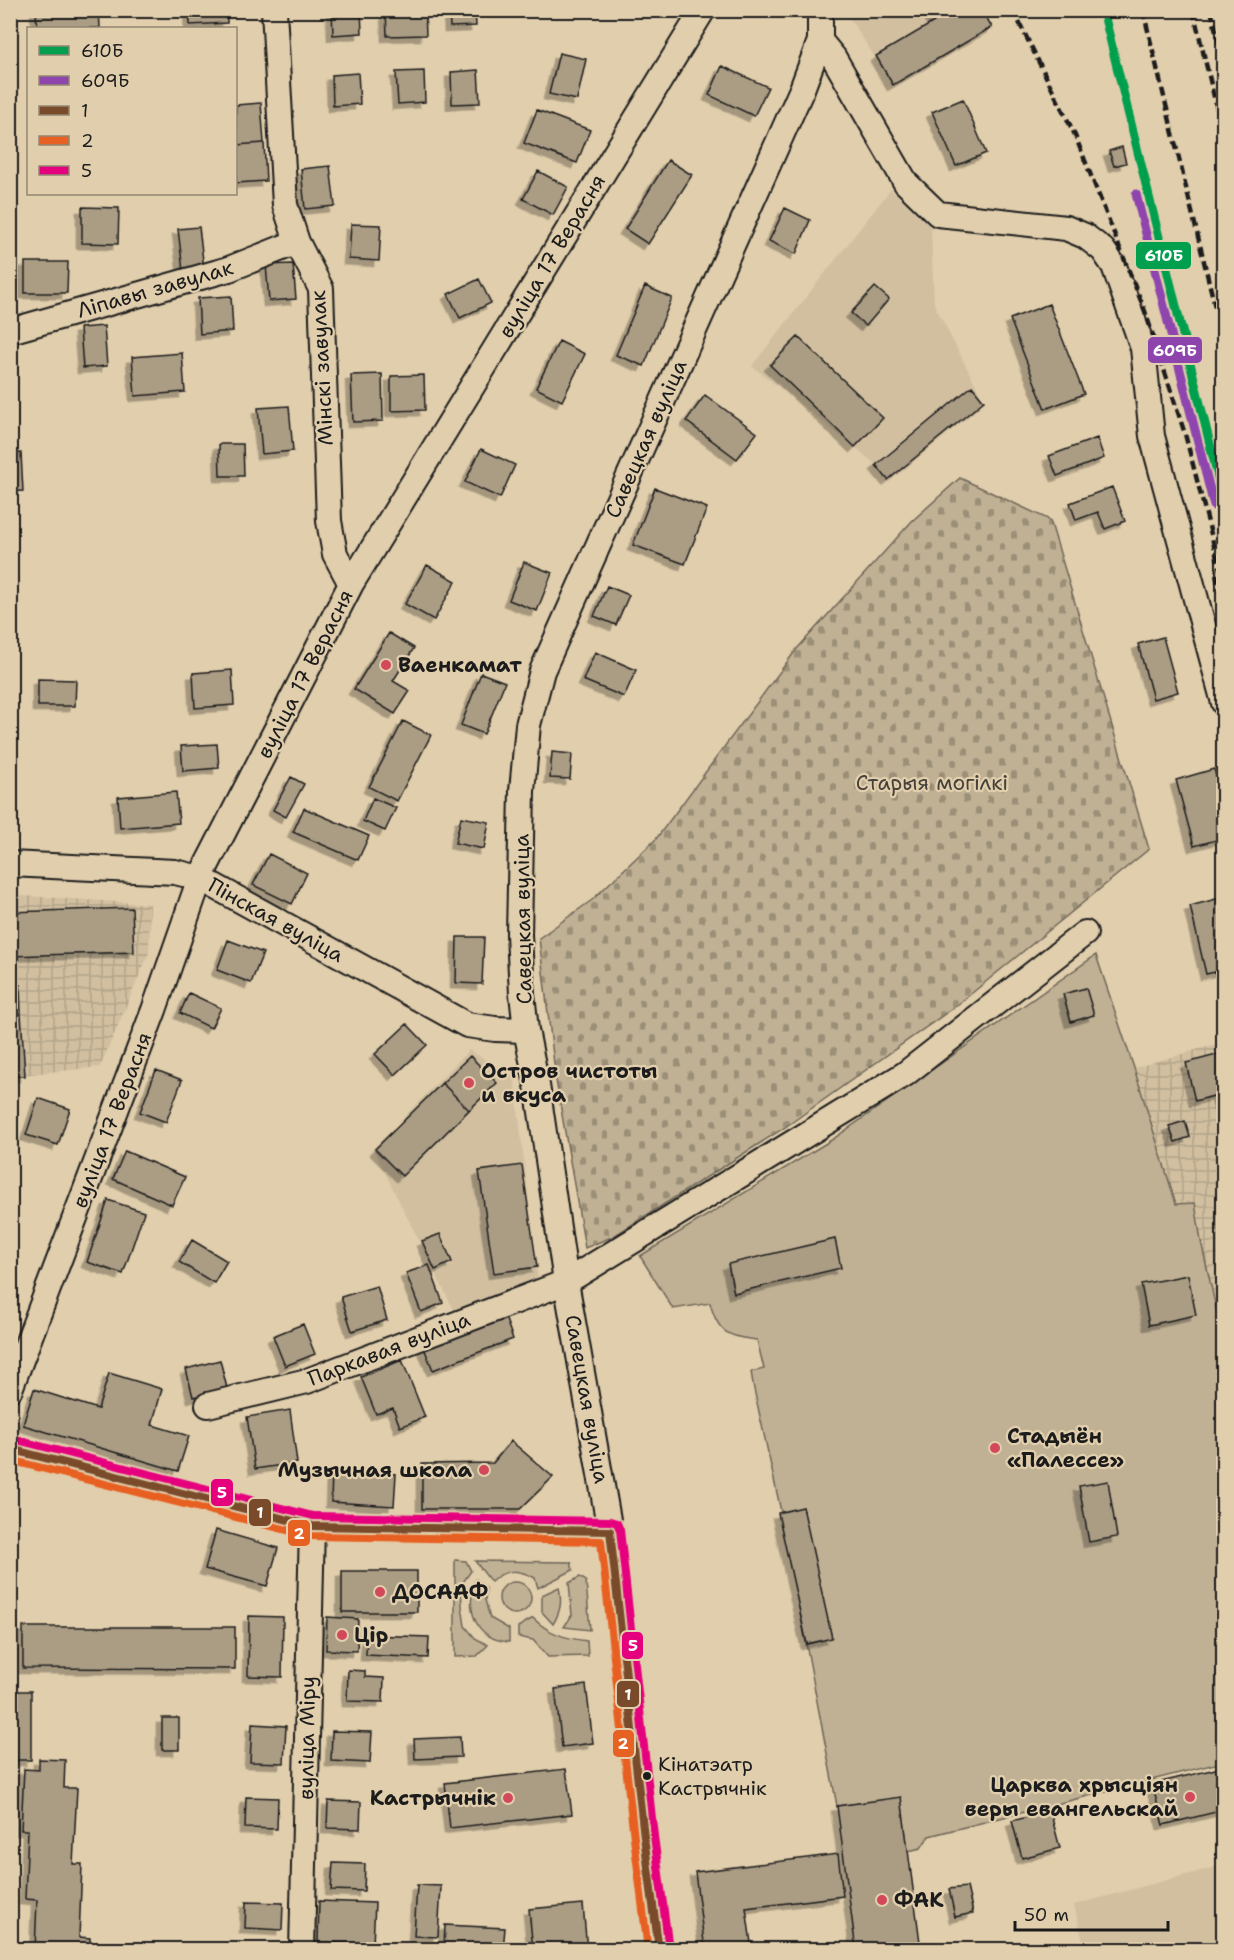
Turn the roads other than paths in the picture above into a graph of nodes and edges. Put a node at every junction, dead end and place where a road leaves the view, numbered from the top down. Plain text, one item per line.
1 (274, 10) edge
2 (703, 10) edge
3 (820, 10) edge
4 (820, 41) junction
5 (297, 242) junction
6 (10, 331) edge
7 (351, 584) junction
8 (1224, 703) edge
9 (10, 864) edge
10 (200, 878) junction
11 (1085, 933) dead end
12 (526, 1030) junction
13 (566, 1282) junction
14 (10, 1389) edge
15 (208, 1405) dead end
16 (10, 1449) edge
17 (312, 1526) junction
18 (610, 1531) junction
19 (302, 1950) edge
20 (659, 1950) edge

1 - 5 street, Мінскі завулак
2 - 7 street, вуліца 17 Верасня
3 - 4 street, Савецкая вуліца
4 - 8 street
4 - 12 street, Савецкая вуліца
5 - 6 street, Ліпавы завулак
5 - 7 street, Мінскі завулак
7 - 10 street, вуліца 17 Верасня
9 - 10 street, Пінская вуліца
10 - 12 street, Пінская вуліца
10 - 14 street, вуліца 17 Верасня
11 - 13 street, Паркавая вуліца
12 - 13 street, Савецкая вуліца
13 - 15 street, Паркавая вуліца
13 - 18 street, Савецкая вуліца
16 - 17 street
17 - 18 street
17 - 19 street, вуліца Міру
18 - 20 street, Савецкая вуліца

